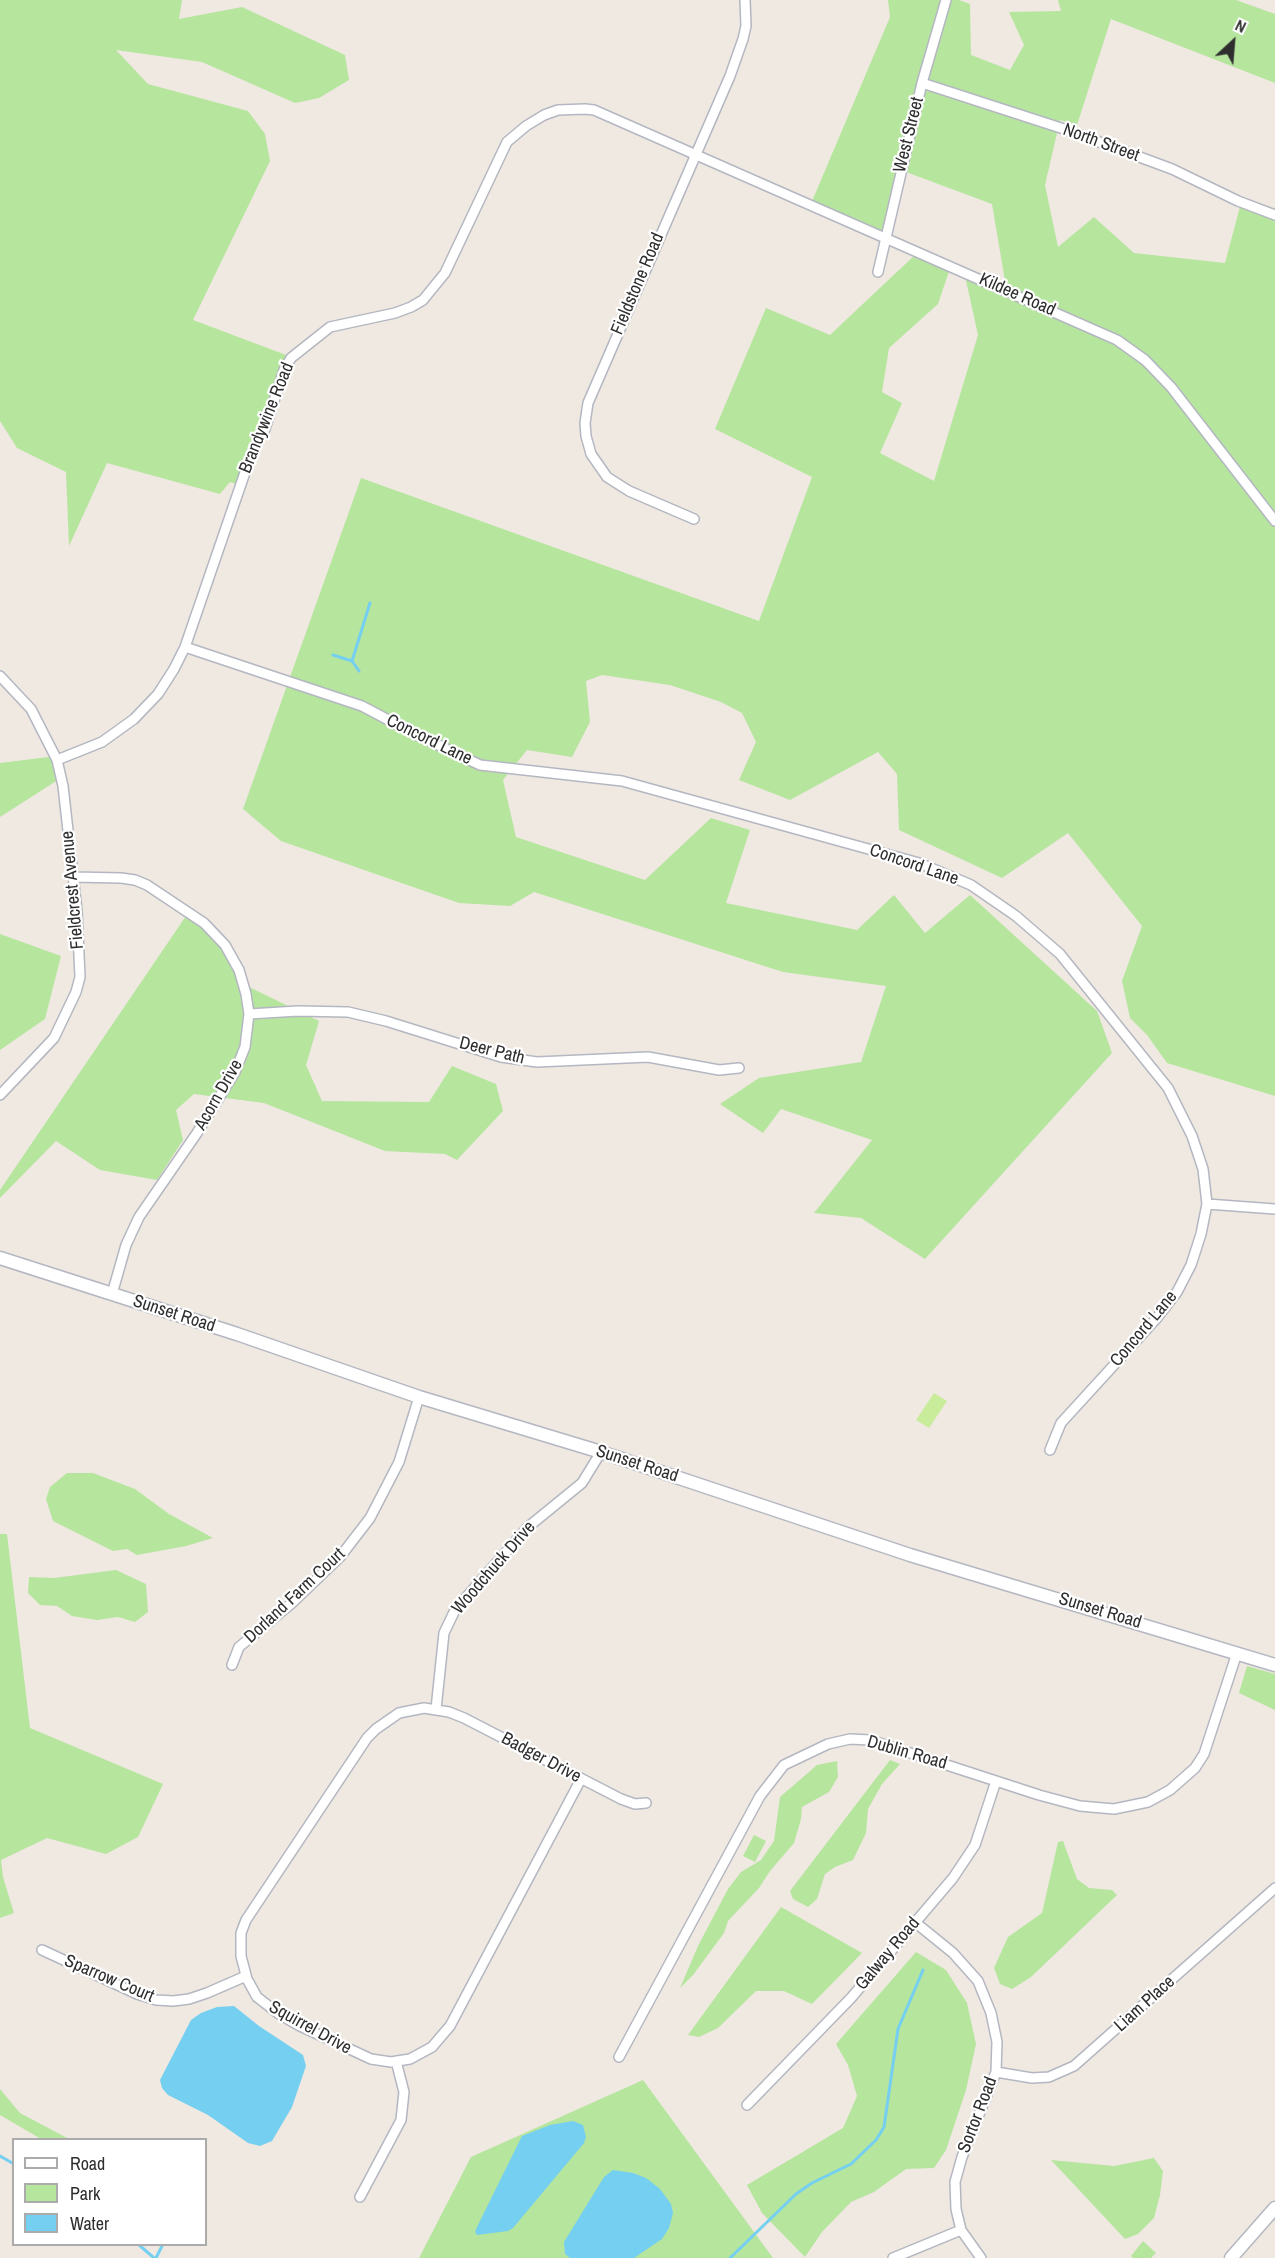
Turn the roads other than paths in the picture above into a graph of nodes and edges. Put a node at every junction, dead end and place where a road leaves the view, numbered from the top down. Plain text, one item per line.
1 (745, 0) edge
2 (946, 0) edge
3 (922, 82) junction
4 (695, 154) junction
5 (1275, 215) edge
6 (884, 237) junction
7 (878, 272) dead end
8 (694, 519) dead end
9 (1275, 521) edge
10 (184, 647) junction
11 (0, 676) edge
12 (57, 760) junction
13 (73, 877) junction
14 (249, 1014) junction
15 (739, 1068) dead end
16 (0, 1095) edge
17 (1207, 1204) junction
18 (1275, 1209) edge
19 (0, 1258) edge
20 (112, 1294) junction
21 (419, 1397) junction
22 (1050, 1450) dead end
23 (601, 1452) junction
24 (1237, 1653) junction
25 (232, 1665) dead end
26 (1275, 1665) edge
27 (436, 1709) junction
28 (581, 1779) junction
29 (996, 1781) junction
30 (646, 1803) dead end
31 (1275, 1888) edge
32 (916, 1923) junction
33 (42, 1950) dead end
34 (246, 1976) junction
35 (619, 2057) dead end
36 (396, 2061) junction
37 (996, 2072) junction
38 (747, 2105) dead end
39 (360, 2197) dead end
40 (1275, 2208) edge
41 (961, 2230) junction
42 (893, 2258) edge
43 (981, 2258) edge
44 (1231, 2258) edge

1 - 4 street, Fieldstone Road
2 - 3 street, West Street
3 - 5 street, North Street
3 - 6 street, West Street
4 - 6 street, Kildee Road
4 - 8 street, Fieldstone Road
4 - 10 street, Brandywine Road
6 - 7 street, West Street
6 - 9 street, Kildee Road
10 - 12 street, Brandywine Road
10 - 17 street, Concord Lane
11 - 12 street, Fieldcrest Avenue
12 - 13 street, Fieldcrest Avenue
13 - 14 street, Acorn Drive
13 - 16 street, Fieldcrest Avenue
14 - 15 street, Deer Path
14 - 20 street, Acorn Drive
17 - 18 street
17 - 22 street, Concord Lane
19 - 20 street, Sunset Road
20 - 21 street, Sunset Road
21 - 23 street, Sunset Road
21 - 25 street, Dorland Farm Court
23 - 24 street, Sunset Road
23 - 27 street, Woodchuck Drive
24 - 26 street, Sunset Road
24 - 29 street, Dublin Road
27 - 28 street, Badger Drive
27 - 34 street, Squirrel Drive
28 - 30 street, Badger Drive
28 - 36 street, Squirrel Drive
29 - 32 street, Galway Road
29 - 35 street, Dublin Road
31 - 37 street, Liam Place
32 - 37 street, Sortor Road
32 - 38 street, Galway Road
33 - 34 street, Sparrow Court
34 - 36 street, Squirrel Drive
36 - 39 street
37 - 41 street, Sortor Road
40 - 44 street
41 - 42 street
41 - 43 street, Sortor Road

